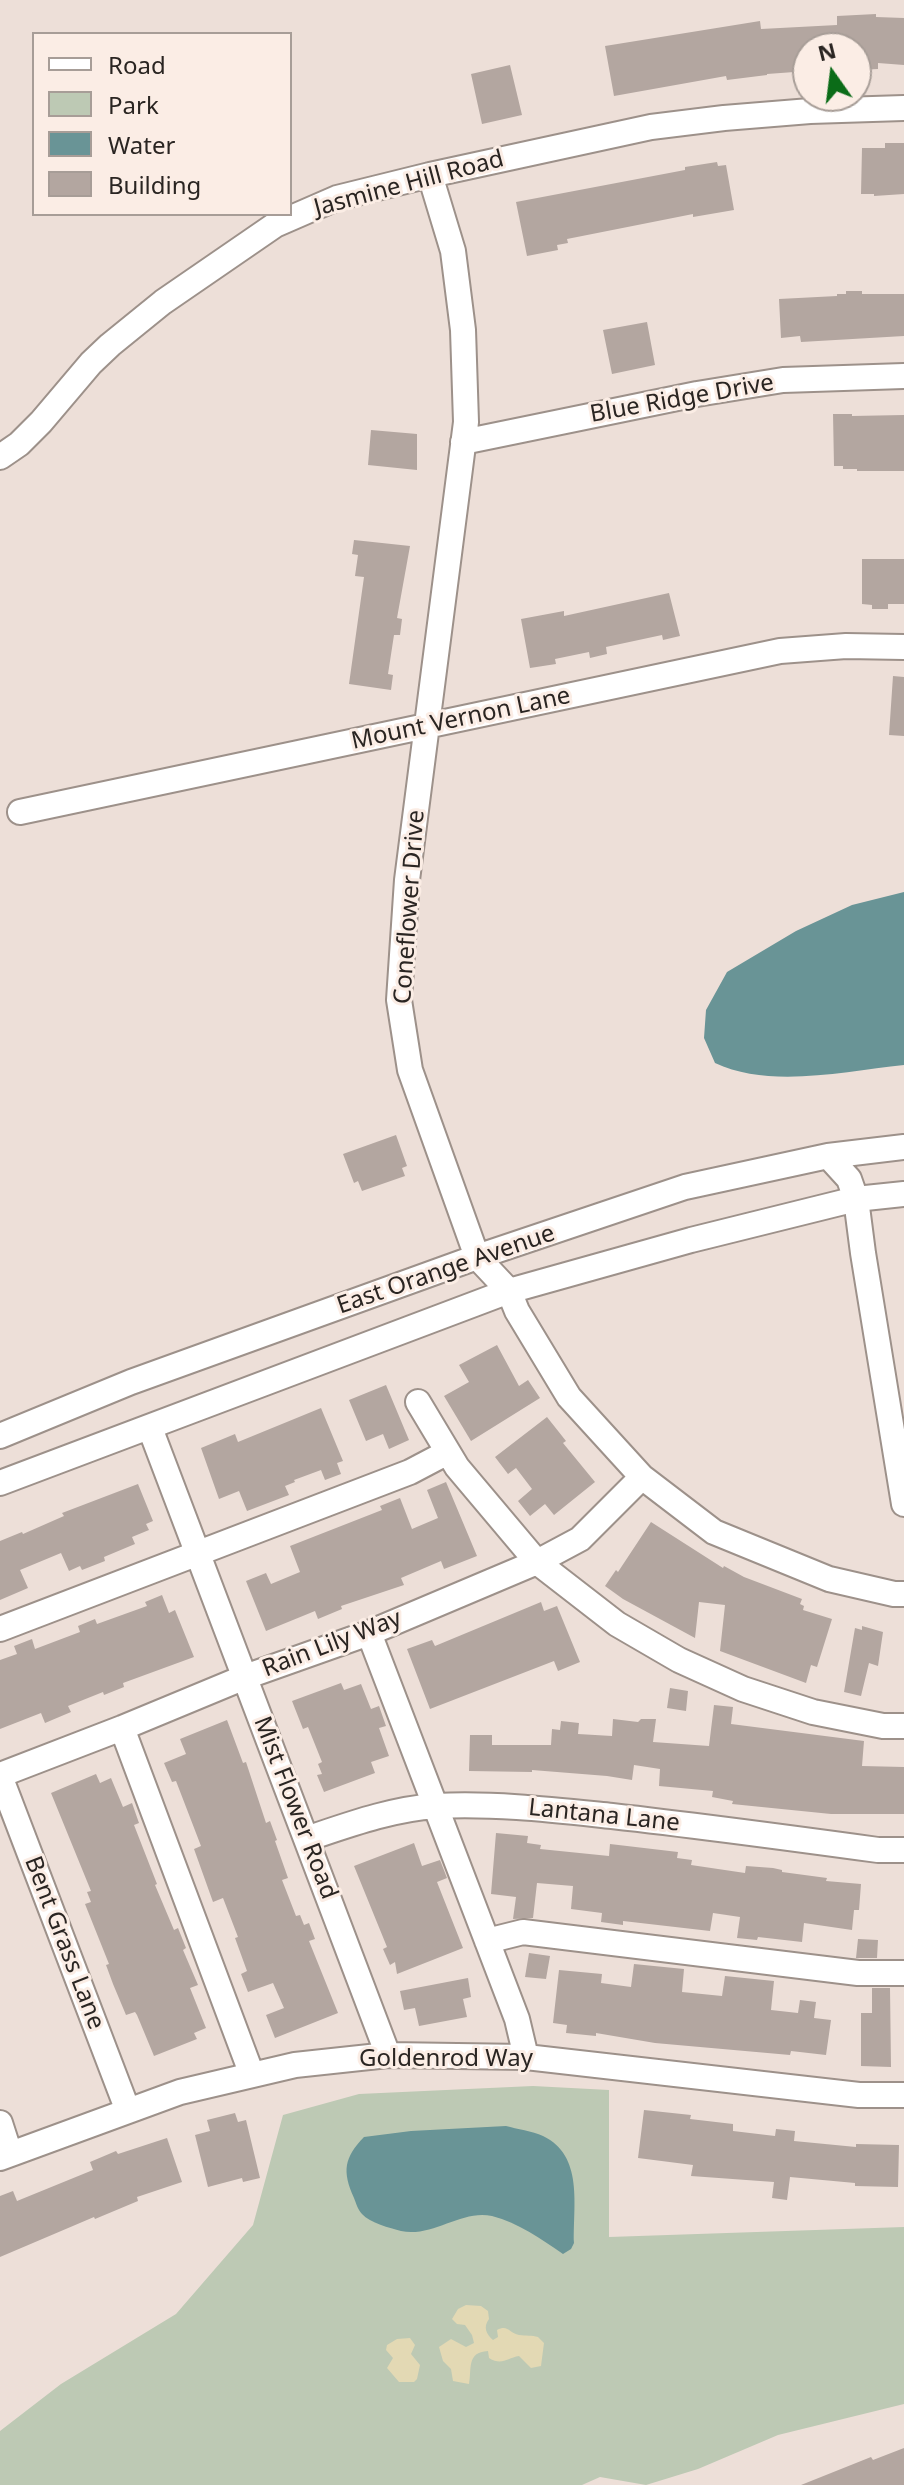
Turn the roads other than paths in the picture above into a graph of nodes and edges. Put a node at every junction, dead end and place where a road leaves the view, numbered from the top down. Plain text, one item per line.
1 (904, 108) edge
2 (430, 175) junction
3 (904, 376) edge
4 (463, 442) junction
5 (0, 457) edge
6 (904, 647) edge
7 (428, 726) junction
8 (20, 812) dead end
9 (904, 1147) edge
10 (828, 1156) junction
11 (904, 1194) edge
12 (856, 1199) junction
13 (477, 1257) junction
14 (509, 1291) junction
15 (464, 1308) junction
16 (418, 1402) dead end
17 (897, 1409) edge
18 (150, 1428) junction
19 (0, 1436) edge
20 (448, 1452) junction
21 (642, 1477) junction
22 (0, 1483) edge
23 (904, 1504) edge
24 (198, 1555) junction
25 (537, 1562) junction
26 (904, 1594) edge
27 (0, 1629) edge
28 (369, 1633) junction
29 (245, 1677) junction
30 (904, 1726) edge
31 (122, 1728) junction
32 (0, 1776) edge
33 (435, 1806) junction
34 (306, 1839) junction
35 (904, 1850) edge
36 (487, 1941) junction
37 (904, 1973) edge
38 (388, 2055) junction
39 (526, 2057) junction
40 (252, 2075) junction
41 (904, 2095) edge
42 (128, 2111) junction
43 (0, 2123) edge
44 (5, 2156) edge

1 - 2 street, Jasmine Hill Road
2 - 4 street, Coneflower Drive
2 - 5 street, Jasmine Hill Road
3 - 4 street, Blue Ridge Drive
4 - 7 street, Coneflower Drive
6 - 7 street, Mount Vernon Lane
7 - 8 street, Mount Vernon Lane
7 - 13 street, Coneflower Drive
9 - 10 street, East Orange Avenue
10 - 12 street
10 - 13 street, East Orange Avenue
11 - 12 street, East Orange Avenue
12 - 14 street, East Orange Avenue
12 - 17 street
13 - 14 street, Coneflower Drive
13 - 15 street
13 - 19 street, East Orange Avenue
14 - 15 street, East Orange Avenue
14 - 21 street, Coneflower Drive
15 - 18 street, East Orange Avenue
16 - 20 street
17 - 23 street
18 - 22 street, East Orange Avenue
18 - 24 street, Mist Flower Road
20 - 24 street
20 - 25 street
21 - 25 street, Rain Lily Way
21 - 26 street, Coneflower Drive
24 - 27 street
24 - 29 street, Mist Flower Road
25 - 28 street, Rain Lily Way
25 - 30 street
28 - 29 street, Rain Lily Way
28 - 33 street
29 - 31 street, Rain Lily Way
29 - 34 street, Mist Flower Road
31 - 32 street, Rain Lily Way
31 - 40 street
32 - 42 street, Bent Grass Lane
33 - 34 street, Lantana Lane
33 - 35 street, Lantana Lane
33 - 36 street
34 - 38 street, Mist Flower Road
36 - 37 street
36 - 39 street
38 - 39 street, Goldenrod Way
38 - 40 street, Goldenrod Way
39 - 41 street, Goldenrod Way
40 - 42 street, Goldenrod Way
42 - 44 street, Goldenrod Way
43 - 44 street

